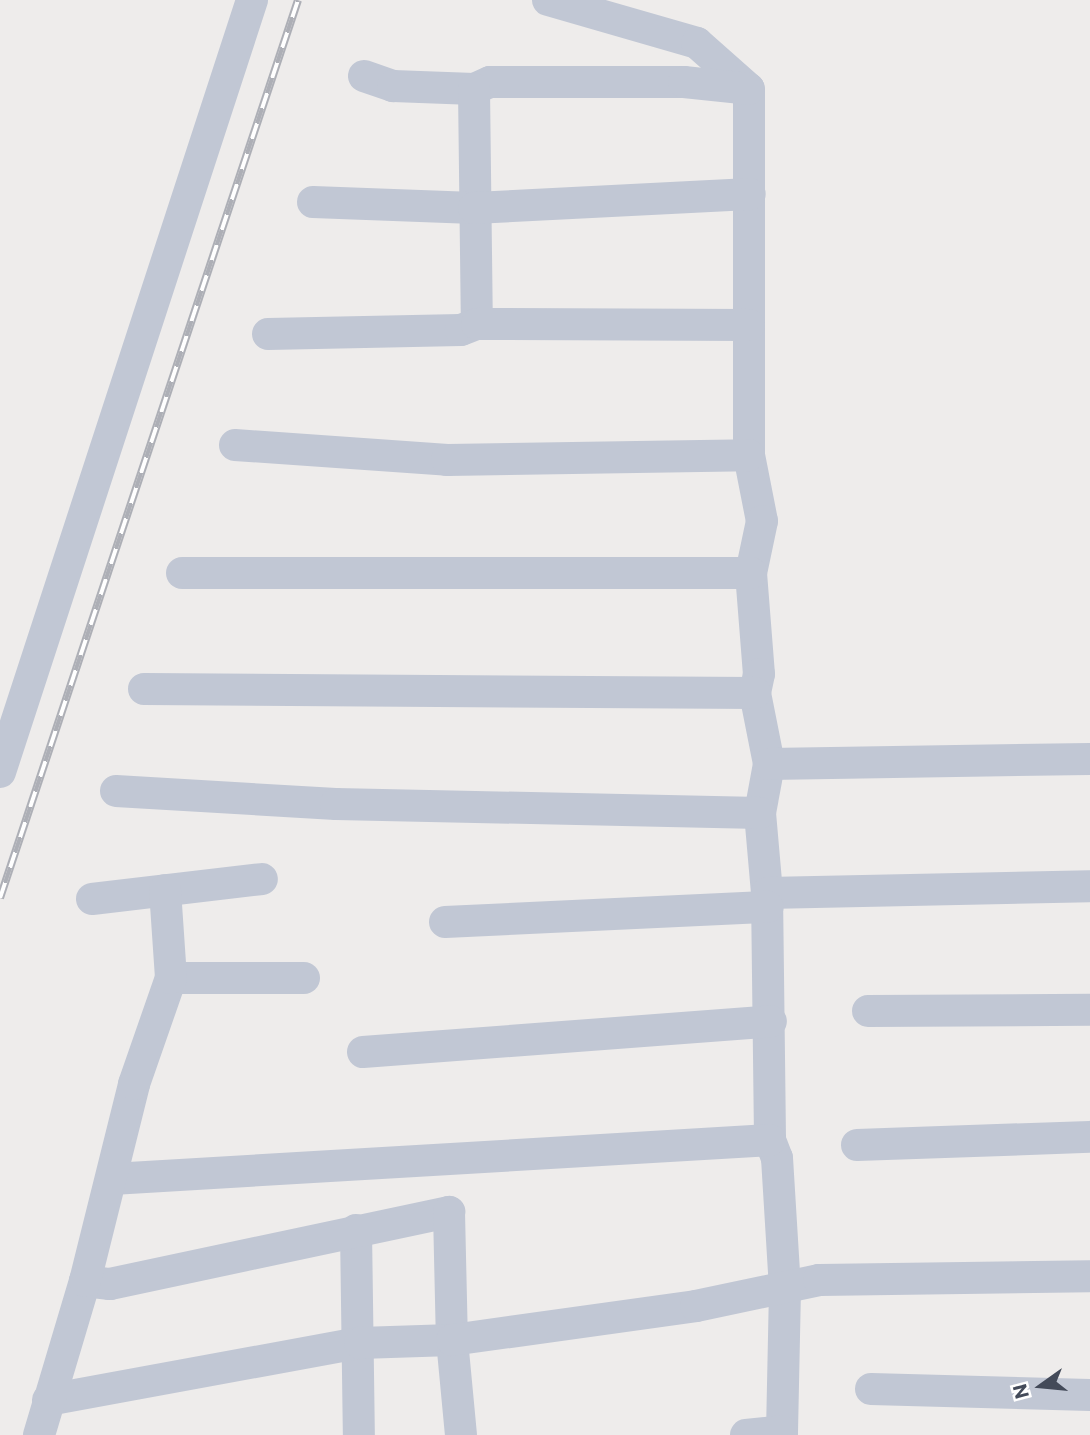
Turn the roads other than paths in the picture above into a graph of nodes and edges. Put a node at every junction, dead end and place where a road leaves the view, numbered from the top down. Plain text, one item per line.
1 (252, 0) edge
2 (548, 0) edge
3 (364, 76) dead end
4 (474, 89) junction
5 (749, 89) junction
6 (750, 194) junction
7 (313, 202) dead end
8 (474, 208) junction
9 (477, 324) junction
10 (750, 325) junction
11 (268, 334) dead end
12 (235, 444) dead end
13 (749, 455) junction
14 (183, 573) dead end
15 (751, 573) junction
16 (144, 689) dead end
17 (755, 694) junction
18 (1090, 759) edge
19 (769, 764) junction
20 (0, 772) edge
21 (116, 791) dead end
22 (760, 813) junction
23 (262, 879) dead end
24 (1090, 886) edge
25 (165, 890) junction
26 (92, 899) dead end
27 (768, 900) junction
28 (445, 922) dead end
29 (171, 978) junction
30 (304, 978) dead end
31 (1090, 1010) edge
32 (868, 1011) dead end
33 (771, 1021) junction
34 (363, 1052) dead end
35 (1090, 1137) edge
36 (770, 1140) junction
37 (858, 1145) dead end
38 (112, 1179) junction
39 (356, 1230) junction
40 (1090, 1276) edge
41 (85, 1281) junction
42 (785, 1289) junction
43 (452, 1340) junction
44 (360, 1343) junction
45 (871, 1389) dead end
46 (1090, 1395) edge
47 (48, 1400) junction
48 (782, 1433) edge
49 (39, 1435) edge
50 (359, 1435) edge
51 (461, 1435) edge
52 (746, 1435) edge

1 - 20 street
2 - 5 street
3 - 4 street
4 - 5 street
4 - 8 street
5 - 6 street
6 - 8 street
6 - 10 street
7 - 8 street
8 - 9 street
9 - 10 street
9 - 11 street
10 - 13 street
12 - 13 street
13 - 15 street
14 - 15 street
15 - 17 street
16 - 17 street
17 - 19 street
18 - 19 street
19 - 22 street
21 - 22 street
22 - 27 street
23 - 25 street
24 - 27 street
25 - 26 street
25 - 29 street
27 - 28 street
27 - 33 street
29 - 30 street
29 - 38 street
31 - 32 street
33 - 34 street
33 - 36 street
35 - 37 street
36 - 38 street
36 - 42 street
38 - 41 street
39 - 41 street
39 - 43 street
39 - 44 street
40 - 42 street
41 - 47 street
42 - 43 street
42 - 48 street
43 - 44 street
43 - 51 street
44 - 47 street
44 - 50 street
45 - 46 street
47 - 49 street
48 - 52 street

